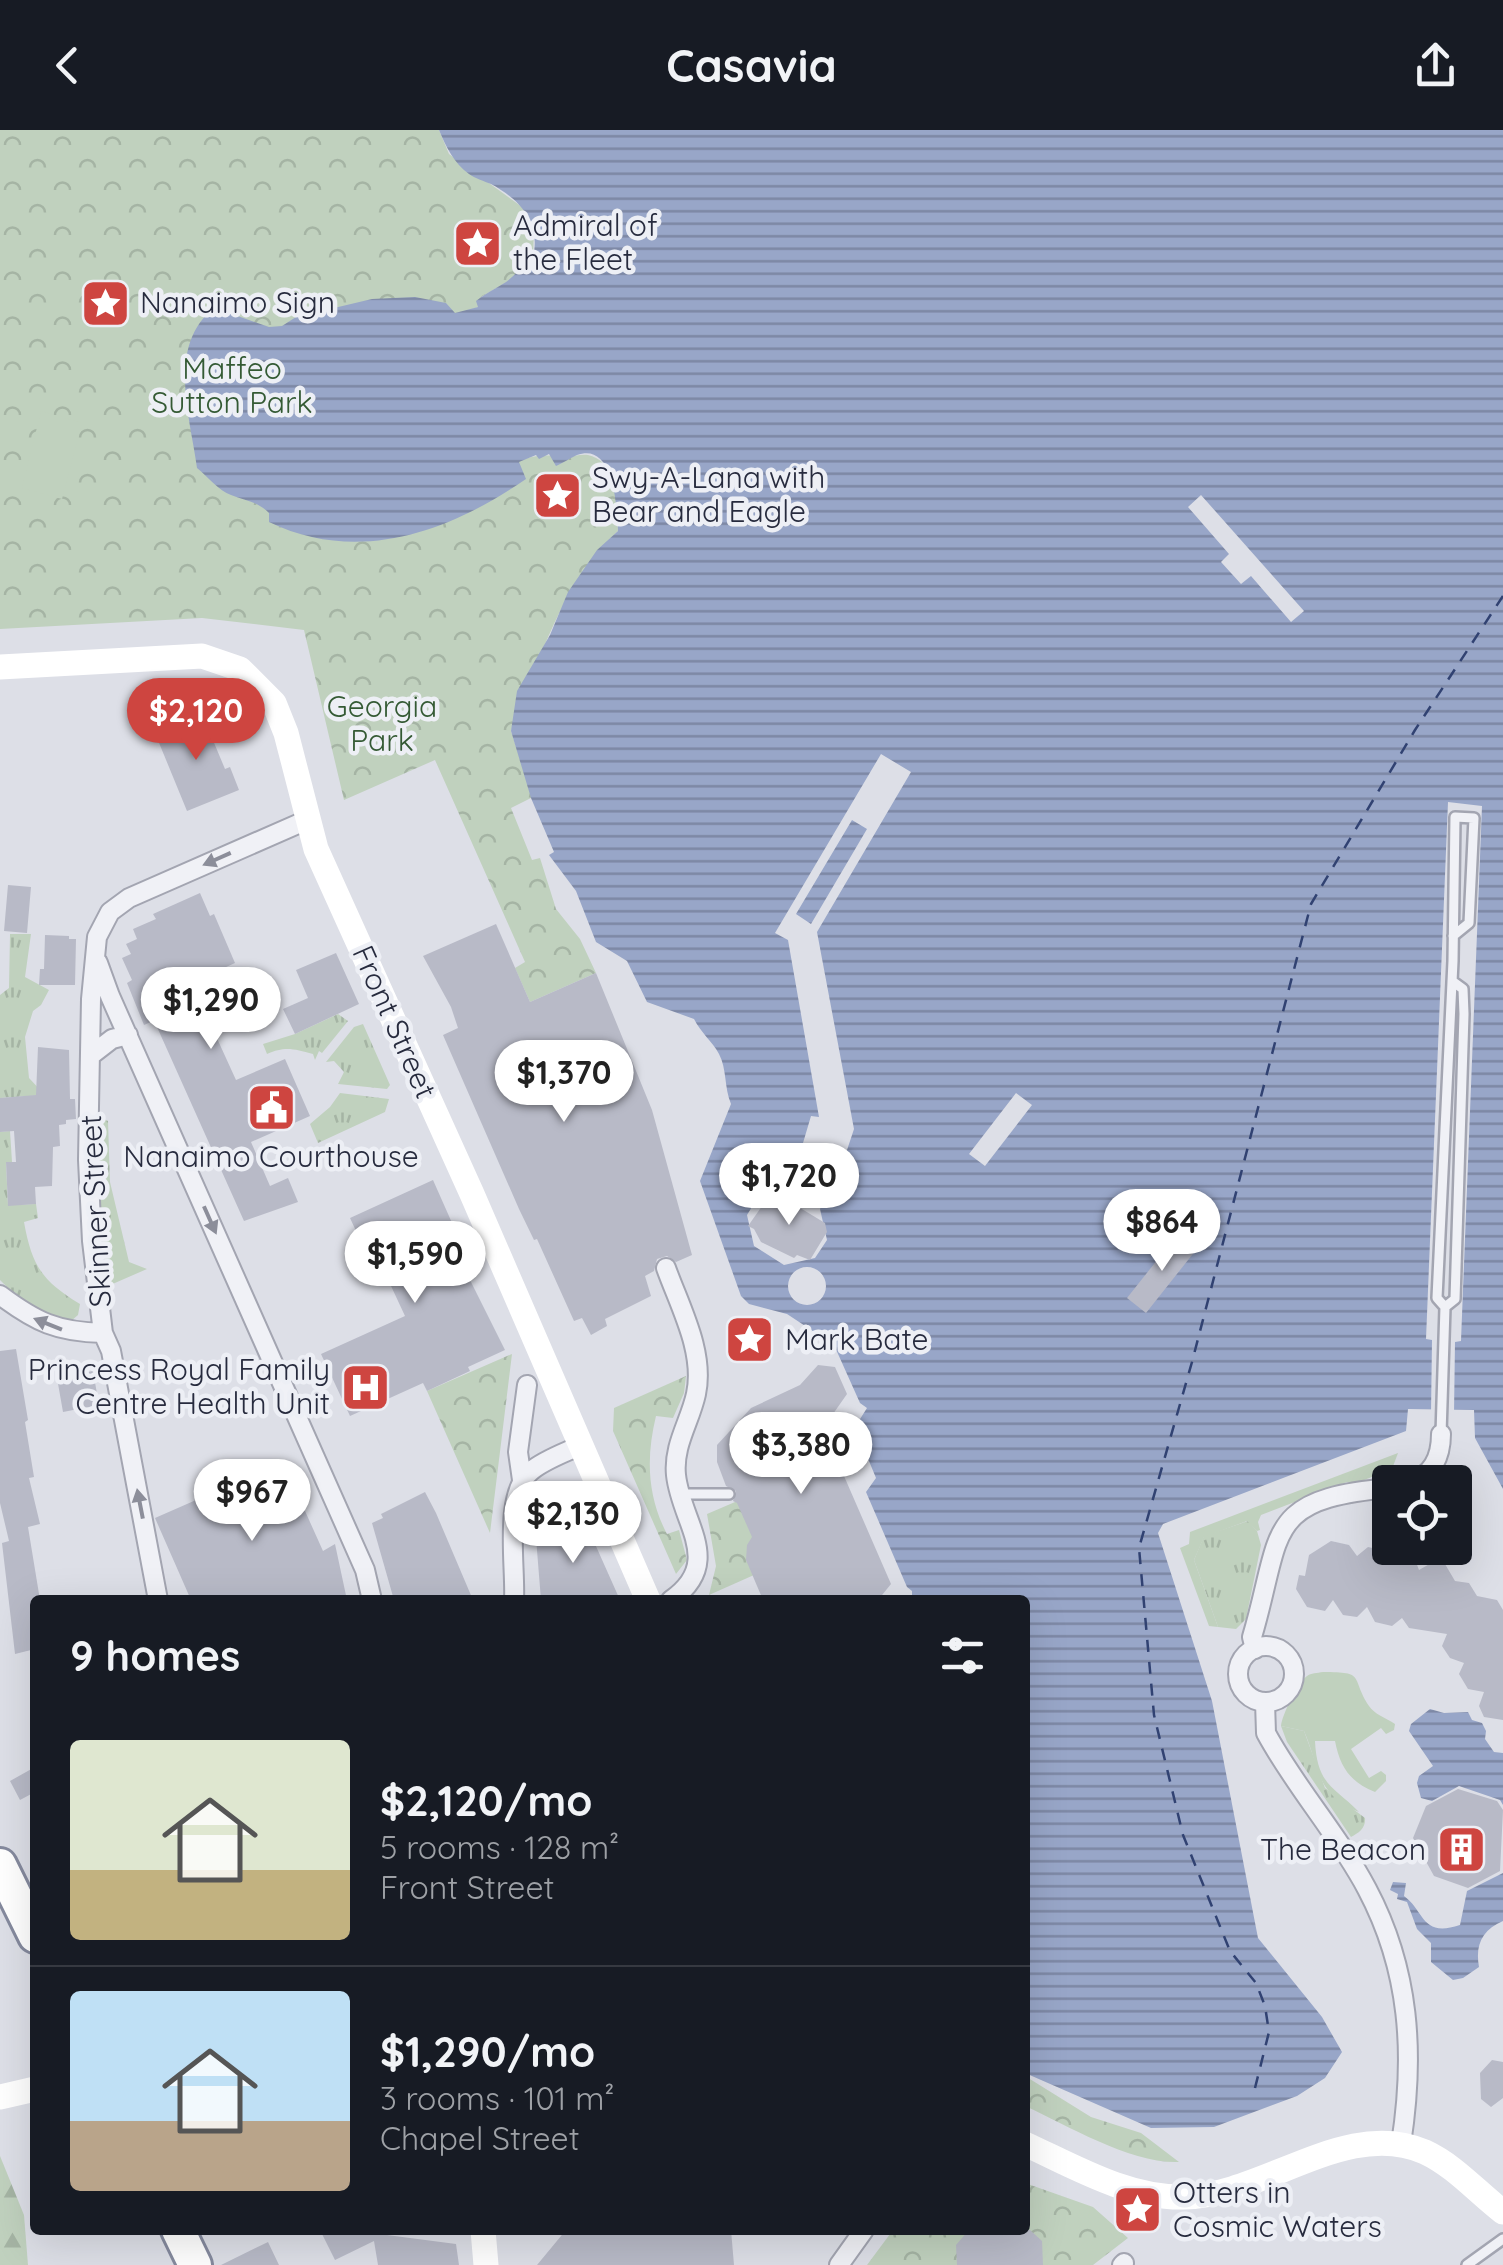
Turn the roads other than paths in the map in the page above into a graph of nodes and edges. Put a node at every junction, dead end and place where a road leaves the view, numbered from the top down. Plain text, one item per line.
1 (0, 667) edge
2 (306, 820) junction
3 (1453, 936) junction
4 (96, 954) junction
5 (1452, 981) junction
6 (128, 1034) junction
7 (90, 1056) junction
8 (666, 1268) dead end
9 (0, 1295) edge
10 (1445, 1307) junction
11 (103, 1334) junction
12 (528, 1385) dead end
13 (1442, 1426) joint
14 (579, 1446) junction
15 (1433, 1465) edge
16 (522, 1480) junction
17 (1372, 1490) edge
18 (680, 1494) junction
19 (730, 1494) dead end
20 (157, 1595) edge
21 (371, 1595) edge
22 (514, 1595) edge
23 (646, 1595) edge
24 (676, 1595) edge
25 (1256, 1649) junction
26 (1265, 1702) junction
27 (0, 1864) edge
28 (30, 1926) edge
29 (30, 2090) edge
30 (0, 2097) edge
31 (1401, 2144) junction
32 (1030, 2146) edge
33 (1503, 2212) edge
34 (180, 2235) edge
35 (483, 2235) edge
36 (860, 2235) edge
37 (1503, 2239) edge
38 (195, 2265) edge
39 (486, 2265) edge
40 (839, 2265) edge
41 (1468, 2265) edge

1 - 2 street, Front Street
2 -> 4 street, Skinner Street
2 - 14 street, Front Street
3 - 3 lane
3 - 5 lane
4 - 6 street
4 - 7 street, Skinner Street
5 - 10 lane
5 - 10 lane
6 - 7 street
6 -> 21 street
7 - 11 street, Skinner Street
8 - 18 street
11 -> 9 street
10 - 13 lane
20 -> 11 street, Skinner Street
12 - 16 street
13 - 15 street
14 - 16 street
14 - 23 street, Front Street
16 - 22 street
17 - 25 street
18 - 19 lane
18 - 24 street
25 - 26 street
25 - 26 street
26 - 31 street
27 - 28 highway
29 - 30 street
31 - 32 street
31 - 33 street
34 - 38 highway
35 - 39 street
36 - 40 street
37 - 41 lane

